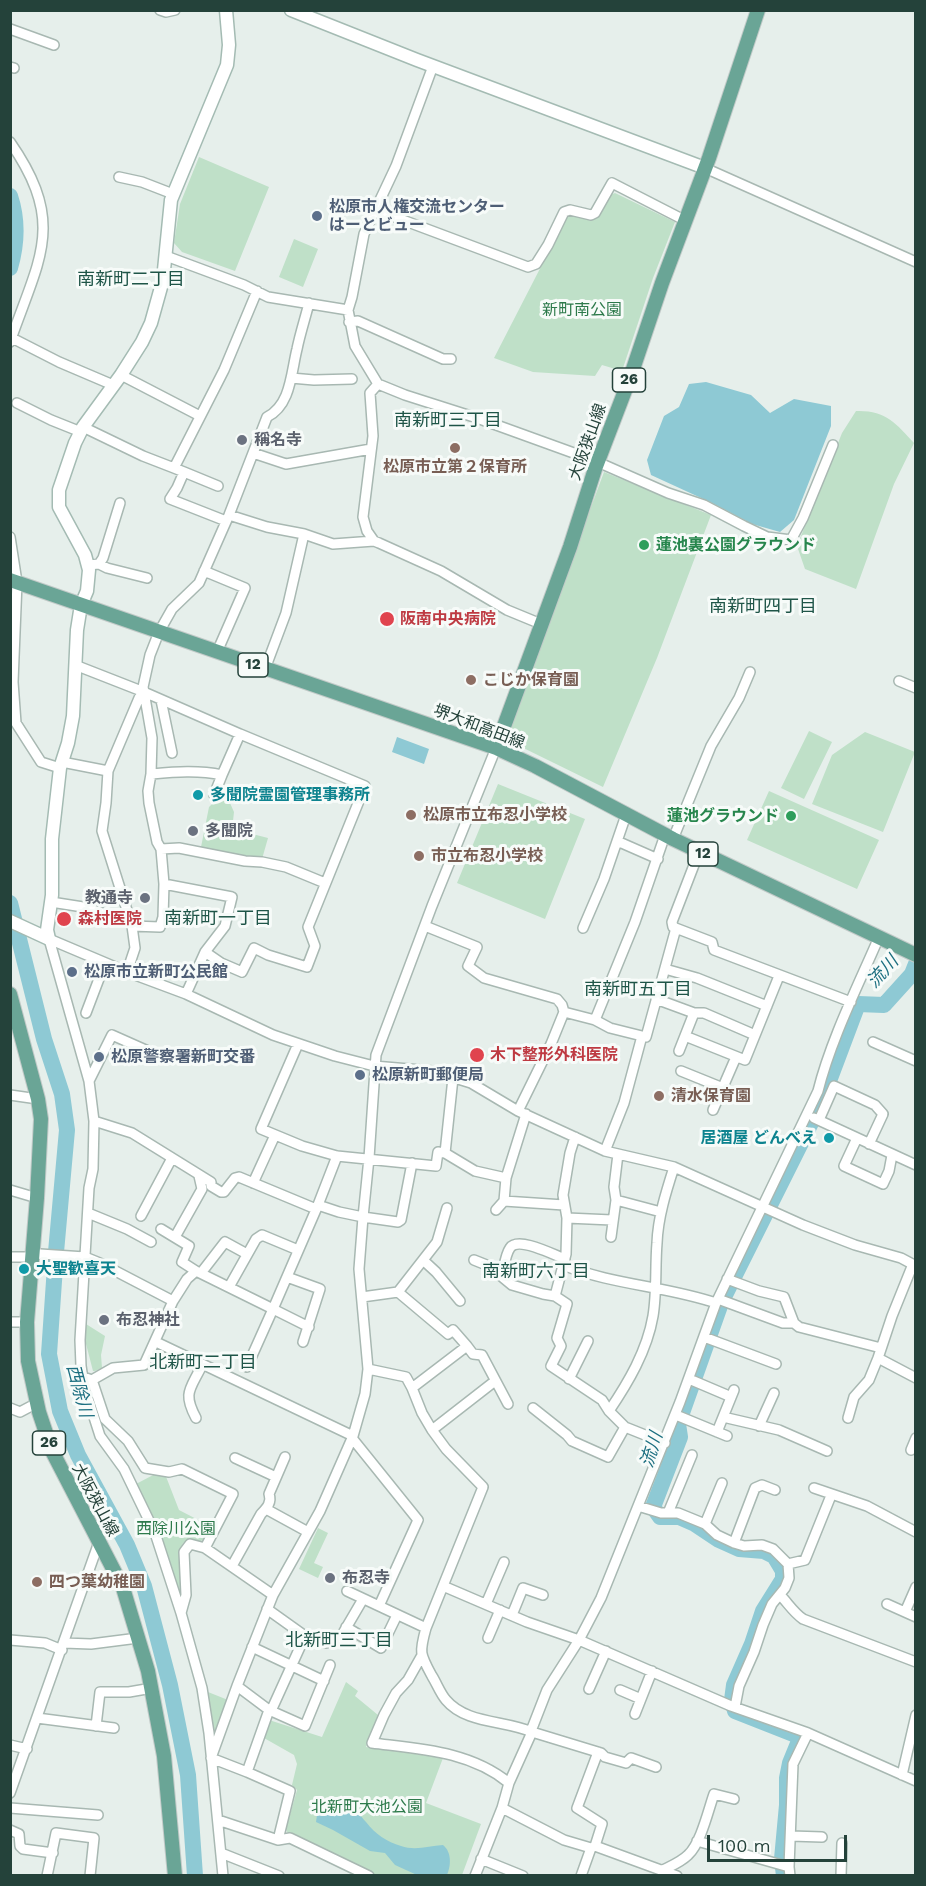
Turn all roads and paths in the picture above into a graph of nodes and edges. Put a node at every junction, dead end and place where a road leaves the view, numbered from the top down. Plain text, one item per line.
1 (160, 10) edge
2 (175, 10) edge
3 (226, 10) edge
4 (291, 10) edge
5 (758, 10) edge
6 (10, 29) edge
7 (54, 45) dead end
8 (433, 66) junction
9 (10, 142) edge
10 (705, 168) junction
11 (119, 177) dead end
12 (173, 194) junction
13 (376, 210) junction
14 (686, 221) junction
15 (166, 256) junction
16 (915, 262) edge
17 (257, 291) junction
18 (309, 303) junction
19 (348, 310) junction
20 (349, 322) junction
21 (11, 340) edge
22 (451, 359) dead end
23 (122, 375) junction
24 (291, 378) junction
25 (352, 379) dead end
26 (378, 384) junction
27 (113, 385) junction
28 (17, 403) dead end
29 (200, 416) junction
30 (82, 430) junction
31 (833, 446) dead end
32 (371, 449) junction
33 (253, 453) junction
34 (598, 462) junction
35 (174, 468) junction
36 (184, 472) junction
37 (218, 486) dead end
38 (120, 503) dead end
39 (227, 518) junction
40 (304, 534) junction
41 (10, 537) edge
42 (374, 541) junction
43 (93, 565) junction
44 (204, 572) junction
45 (147, 578) dead end
46 (14, 581) edge
47 (81, 605) junction
48 (541, 624) junction
49 (159, 632) junction
50 (217, 652) junction
51 (75, 665) junction
52 (266, 669) junction
53 (750, 672) dead end
54 (899, 681) dead end
55 (915, 688) edge
56 (144, 693) junction
57 (161, 700) junction
58 (240, 734) junction
59 (496, 748) junction
60 (172, 753) dead end
61 (61, 765) junction
62 (108, 771) junction
63 (151, 774) junction
64 (222, 775) junction
65 (214, 795) dead end
66 (626, 815) junction
67 (669, 837) junction
68 (617, 841) junction
69 (160, 849) junction
70 (699, 852) junction
71 (658, 859) junction
72 (325, 883) junction
73 (164, 884) junction
74 (51, 902) junction
75 (10, 921) edge
76 (131, 923) junction
77 (424, 926) junction
78 (583, 928) dead end
79 (676, 928) junction
80 (47, 937) junction
81 (879, 937) junction
82 (205, 952) junction
83 (914, 954) edge
84 (105, 963) junction
85 (664, 969) junction
86 (127, 972) junction
87 (779, 976) junction
88 (10, 994) edge
89 (186, 994) junction
90 (656, 999) junction
91 (851, 1002) junction
92 (767, 1006) junction
93 (86, 1012) dead end
94 (564, 1012) junction
95 (694, 1013) junction
96 (595, 1020) junction
97 (755, 1035) junction
98 (642, 1036) junction
99 (685, 1036) junction
100 (873, 1042) dead end
101 (298, 1044) junction
102 (679, 1051) dead end
103 (157, 1055) dead end
104 (736, 1057) junction
105 (915, 1061) edge
106 (374, 1066) junction
107 (681, 1071) dead end
108 (453, 1078) junction
109 (89, 1081) junction
110 (723, 1088) junction
111 (10, 1095) edge
112 (38, 1099) junction
113 (713, 1110) dead end
114 (522, 1113) junction
115 (813, 1117) junction
116 (94, 1121) junction
117 (275, 1135) junction
118 (575, 1137) junction
119 (857, 1138) junction
120 (869, 1144) junction
121 (605, 1151) junction
122 (445, 1153) junction
123 (618, 1154) junction
124 (892, 1155) junction
125 (337, 1156) junction
126 (172, 1158) junction
127 (369, 1158) junction
128 (412, 1163) junction
129 (915, 1165) edge
130 (674, 1167) junction
131 (199, 1176) junction
132 (506, 1178) junction
133 (253, 1183) junction
134 (10, 1190) edge
135 (37, 1198) junction
136 (616, 1200) junction
137 (504, 1201) junction
138 (564, 1204) junction
139 (317, 1207) junction
140 (763, 1207) junction
141 (447, 1208) dead end
142 (496, 1210) dead end
143 (661, 1212) junction
144 (88, 1213) junction
145 (141, 1216) dead end
146 (363, 1216) junction
147 (567, 1218) junction
148 (612, 1220) junction
149 (161, 1229) dead end
150 (175, 1237) junction
151 (611, 1237) dead end
152 (151, 1242) dead end
153 (298, 1250) junction
154 (247, 1254) junction
155 (35, 1255) junction
156 (10, 1257) edge
157 (84, 1257) junction
158 (423, 1260) junction
159 (474, 1260) dead end
160 (564, 1262) junction
161 (914, 1265) edge
162 (199, 1272) junction
163 (287, 1276) junction
164 (502, 1276) junction
165 (728, 1280) junction
166 (229, 1287) junction
167 (656, 1289) junction
168 (398, 1292) junction
169 (555, 1296) junction
170 (362, 1297) junction
171 (718, 1300) junction
172 (173, 1301) junction
173 (460, 1301) dead end
174 (273, 1309) junction
175 (10, 1322) edge
176 (27, 1322) junction
177 (794, 1323) junction
178 (309, 1327) junction
179 (708, 1338) junction
180 (588, 1341) dead end
181 (156, 1342) junction
182 (303, 1342) dead end
183 (467, 1346) junction
184 (879, 1353) junction
185 (776, 1364) dead end
186 (202, 1365) junction
187 (247, 1367) dead end
188 (368, 1369) junction
189 (915, 1378) edge
190 (88, 1379) junction
191 (569, 1379) junction
192 (692, 1380) junction
193 (495, 1381) junction
194 (412, 1388) junction
195 (774, 1394) dead end
196 (37, 1403) junction
197 (508, 1404) dead end
198 (10, 1408) edge
199 (533, 1408) dead end
200 (609, 1411) junction
201 (676, 1415) junction
202 (723, 1417) junction
203 (196, 1418) dead end
204 (848, 1418) dead end
205 (759, 1426) junction
206 (625, 1427) junction
207 (432, 1430) junction
208 (717, 1432) junction
209 (726, 1436) dead end
210 (353, 1437) junction
211 (915, 1438) edge
212 (665, 1443) junction
213 (911, 1450) dead end
214 (827, 1451) dead end
215 (692, 1455) dead end
216 (285, 1457) dead end
217 (234, 1458) dead end
218 (276, 1477) junction
219 (722, 1483) dead end
220 (814, 1488) dead end
221 (775, 1490) dead end
222 (830, 1497) dead end
223 (638, 1506) junction
224 (266, 1509) junction
225 (665, 1513) junction
226 (705, 1524) junction
227 (308, 1532) junction
228 (915, 1532) edge
229 (99, 1542) junction
230 (734, 1543) junction
231 (205, 1548) junction
232 (504, 1562) dead end
233 (788, 1564) junction
234 (232, 1566) junction
235 (443, 1586) junction
236 (915, 1587) edge
237 (347, 1591) dead end
238 (273, 1595) junction
239 (543, 1595) dead end
240 (780, 1595) junction
241 (363, 1599) junction
242 (486, 1604) junction
243 (887, 1604) dead end
244 (379, 1606) junction
245 (267, 1609) junction
246 (500, 1610) junction
247 (904, 1612) junction
248 (181, 1613) junction
249 (397, 1615) junction
250 (512, 1615) junction
251 (915, 1617) edge
252 (346, 1627) junction
253 (426, 1628) junction
254 (138, 1638) junction
255 (488, 1638) dead end
256 (309, 1639) junction
257 (10, 1640) edge
258 (579, 1640) junction
259 (63, 1646) junction
260 (252, 1647) junction
261 (606, 1651) junction
262 (421, 1657) junction
263 (915, 1662) edge
264 (330, 1665) dead end
265 (291, 1666) junction
266 (652, 1671) junction
267 (324, 1681) junction
268 (237, 1686) junction
269 (152, 1688) junction
270 (590, 1689) dead end
271 (620, 1690) dead end
272 (641, 1699) junction
273 (733, 1706) junction
274 (270, 1710) junction
275 (635, 1714) dead end
276 (915, 1715) edge
277 (37, 1718) junction
278 (96, 1726) junction
279 (114, 1728) dead end
280 (531, 1732) junction
281 (808, 1733) junction
282 (10, 1745) edge
283 (27, 1749) junction
284 (598, 1752) junction
285 (211, 1758) junction
286 (656, 1767) dead end
287 (247, 1772) junction
288 (902, 1775) junction
289 (915, 1781) edge
290 (509, 1783) junction
291 (10, 1793) edge
292 (734, 1799) dead end
293 (10, 1808) edge
294 (502, 1808) junction
295 (98, 1815) dead end
296 (218, 1820) junction
297 (10, 1830) edge
298 (791, 1836) junction
299 (822, 1837) dead end
300 (278, 1840) junction
301 (697, 1841) junction
302 (842, 1843) dead end
303 (593, 1847) junction
304 (53, 1853) junction
305 (221, 1853) junction
306 (482, 1859) junction
307 (786, 1868) edge
308 (663, 1870) junction
309 (46, 1875) edge
310 (90, 1875) edge
311 (175, 1875) edge
312 (223, 1875) edge
313 (279, 1875) edge
314 (369, 1875) edge
315 (475, 1875) edge
316 (523, 1875) edge
317 (581, 1875) edge
318 (677, 1875) edge
319 (841, 1875) edge

1 - 2 street
3 - 12 street
4 - 8 street
5 - 10 main road, 大阪狭山線 / 26
6 - 7 street
8 - 10 street
8 - 13 street
9 - 21 street
10 - 14 main road, 大阪狭山線 / 26
10 - 16 street
11 - 12 street
12 - 15 street
13 - 14 street
13 - 19 street
14 - 34 main road, 大阪狭山線 / 26
15 - 17 street
15 - 23 street
17 - 18 street
17 - 29 street
18 - 19 street
18 - 24 street
19 - 20 street
20 - 22 street
20 - 26 street
21 - 27 street
23 - 27 street
23 - 29 street
24 - 25 street
24 - 33 street
26 - 32 street
26 - 34 street
27 - 30 street
28 - 30 street
29 - 35 street
30 - 35 street
30 - 43 street
31 - 34 street
32 - 33 street
32 - 42 street
33 - 39 street
34 - 48 main road, 大阪狭山線 / 26
35 - 36 street
36 - 37 street
36 - 39 street
38 - 43 street
39 - 40 street
39 - 44 street
40 - 42 street
40 - 52 street
41 - 46 street
42 - 48 street
43 - 45 street
43 - 47 street
44 - 49 street
44 - 50 street
46 - 47 main road, 堺大和高田線 / 12
46 - 61 street
47 - 49 main road, 堺大和高田線 / 12
47 - 51 street
48 - 59 main road, 大阪狭山線 / 26
49 - 50 main road, 堺大和高田線 / 12
49 - 56 street
50 - 52 main road, 堺大和高田線 / 12
51 - 56 street
51 - 61 street
52 - 59 main road, 堺大和高田線 / 12
53 - 67 street
54 - 55 street
56 - 57 street
56 - 62 street
56 - 63 street
57 - 58 street
57 - 60 street
58 - 64 street
58 - 72 street
59 - 66 main road, 堺大和高田線 / 12
59 - 77 street
61 - 62 street
61 - 74 street
62 - 76 street
63 - 64 street
63 - 69 street
64 - 65 street
66 - 67 main road, 堺大和高田線 / 12
66 - 68 street
67 - 70 main road, 堺大和高田線 / 12
67 - 71 street
68 - 71 street
68 - 78 street
69 - 72 street
69 - 73 street
70 - 79 street
70 - 81 main road, 堺大和高田線 / 12
71 - 96 street
72 - 82 street
73 - 76 street
73 - 82 street
74 - 76 street
74 - 80 street
75 - 80 street
76 - 86 street
77 - 94 street
77 - 106 street
79 - 85 street
79 - 87 street
80 - 84 street
80 - 109 street
81 - 83 main road, 堺大和高田線 / 12
81 - 91 street
82 - 89 street
84 - 86 street
84 - 93 street
85 - 90 street
85 - 92 street
86 - 89 street
87 - 91 street
87 - 92 street
88 - 112 main road, 大阪狭山線 / 26
89 - 101 street
90 - 95 street
90 - 98 street
91 - 115 street
92 - 97 street
94 - 96 street
94 - 114 street
95 - 97 street
95 - 99 street
96 - 98 street
97 - 104 street
98 - 121 street
99 - 102 street
99 - 104 street
100 - 105 street
101 - 106 street
101 - 117 street
103 - 109 street
104 - 110 street
106 - 108 street
106 - 127 street
107 - 110 street
108 - 114 street
108 - 122 street
109 - 116 street
110 - 113 street
111 - 112 street
112 - 135 main road, 大阪狭山線 / 26
114 - 118 street
114 - 132 street
115 - 119 street
115 - 120 street
115 - 140 street
116 - 126 street
116 - 144 street
117 - 125 street
117 - 133 street
118 - 121 street
118 - 138 street
119 - 120 street
119 - 124 street
120 - 124 street
121 - 123 street
122 - 128 street
122 - 132 street
123 - 130 street
123 - 136 street
124 - 129 street
125 - 127 street
125 - 139 street
126 - 131 street
126 - 145 street
127 - 128 street
127 - 146 street
128 - 146 street
130 - 140 street
130 - 143 street
131 - 133 street
131 - 150 street
132 - 137 street
133 - 139 street
134 - 135 street
135 - 155 main road, 大阪狭山線 / 26
136 - 143 street
136 - 148 street
137 - 138 street
137 - 142 street
138 - 147 street
139 - 146 street
139 - 153 street
140 - 161 street
140 - 165 street
141 - 158 street
143 - 167 street
144 - 152 street
144 - 157 street
146 - 170 street
147 - 148 street
147 - 160 street
148 - 151 street
149 - 150 street
150 - 162 street
153 - 154 street
153 - 163 street
154 - 162 street
154 - 166 street
155 - 156 street
155 - 157 street
155 - 176 main road, 大阪狭山線 / 26
157 - 172 street
157 - 190 street
158 - 168 street
158 - 173 street
159 - 164 street
160 - 164 street
160 - 167 street
160 - 169 street
161 - 184 street
162 - 166 street
162 - 172 street
163 - 174 street
163 - 178 street
164 - 169 street
165 - 171 street
165 - 177 street
166 - 174 street
167 - 171 street
167 - 200 street
168 - 170 street
168 - 183 street
169 - 191 street
170 - 188 street
171 - 177 street
171 - 179 street
172 - 181 street
174 - 178 street
174 - 187 street
175 - 176 street
176 - 196 main road, 大阪狭山線 / 26
177 - 184 street
178 - 182 street
179 - 185 street
179 - 192 street
180 - 191 street
181 - 186 street
181 - 190 street
183 - 193 street
183 - 194 street
184 - 189 street
184 - 204 street
186 - 203 street
186 - 210 street
188 - 194 street
188 - 210 street
190 - 231 street
190 - 248 street
191 - 200 street
192 - 201 street
192 - 202 street
193 - 197 street
193 - 207 street
194 - 207 street
195 - 205 street
196 - 198 street
196 - 229 main road, 大阪狭山線 / 26
199 - 206 street
200 - 206 street
201 - 208 street
201 - 212 street
202 - 205 street
202 - 208 street
205 - 214 street
206 - 212 street
207 - 235 street
208 - 209 street
210 - 227 street
210 - 244 street
211 - 213 street
212 - 223 street
215 - 225 street
216 - 218 street
217 - 218 street
218 - 224 street
219 - 226 street
220 - 228 street
221 - 230 street
222 - 233 street
223 - 225 street
223 - 258 street
224 - 227 street
224 - 234 street
225 - 226 street
226 - 230 street
227 - 238 street
229 - 254 main road, 大阪狭山線 / 26
229 - 259 street
230 - 233 street
231 - 234 street
231 - 248 street
232 - 242 street
233 - 240 street
234 - 238 street
235 - 242 street
235 - 253 street
236 - 247 street
237 - 241 street
238 - 245 street
239 - 250 street
240 - 263 street
240 - 273 street
241 - 244 street
241 - 252 street
242 - 246 street
243 - 247 street
244 - 249 street
245 - 256 street
245 - 260 street
246 - 250 street
246 - 255 street
247 - 251 street
248 - 285 street
249 - 252 street
249 - 253 street
250 - 258 street
252 - 256 street
253 - 262 street
254 - 259 street
254 - 269 main road, 大阪狭山線 / 26
256 - 265 street
257 - 259 street
258 - 261 street
258 - 280 street
259 - 277 street
260 - 265 street
260 - 268 street
261 - 266 street
261 - 270 street
262 - 280 street
262 - 290 street
264 - 267 street
265 - 267 street
265 - 274 street
266 - 272 street
266 - 273 street
267 - 274 street
268 - 274 street
268 - 285 street
269 - 278 street
269 - 311 main road, 大阪狭山線 / 26
271 - 272 street
272 - 275 street
273 - 281 street
274 - 287 street
276 - 288 street
277 - 278 street
277 - 283 street
278 - 279 street
280 - 284 street
280 - 290 street
281 - 288 street
281 - 298 street
282 - 283 street
283 - 291 street
284 - 286 street
284 - 303 street
285 - 287 street
285 - 296 street
287 - 300 street
288 - 289 street
290 - 294 street
292 - 301 street
293 - 295 street
294 - 303 street
294 - 306 street
296 - 300 street
296 - 305 street
297 - 304 street
298 - 299 street
298 - 307 street
300 - 314 street
301 - 307 street
301 - 308 street
302 - 319 street
303 - 308 street
303 - 317 street
304 - 309 street
304 - 310 street
305 - 312 street
305 - 313 street
306 - 315 street
306 - 316 street
308 - 318 street

